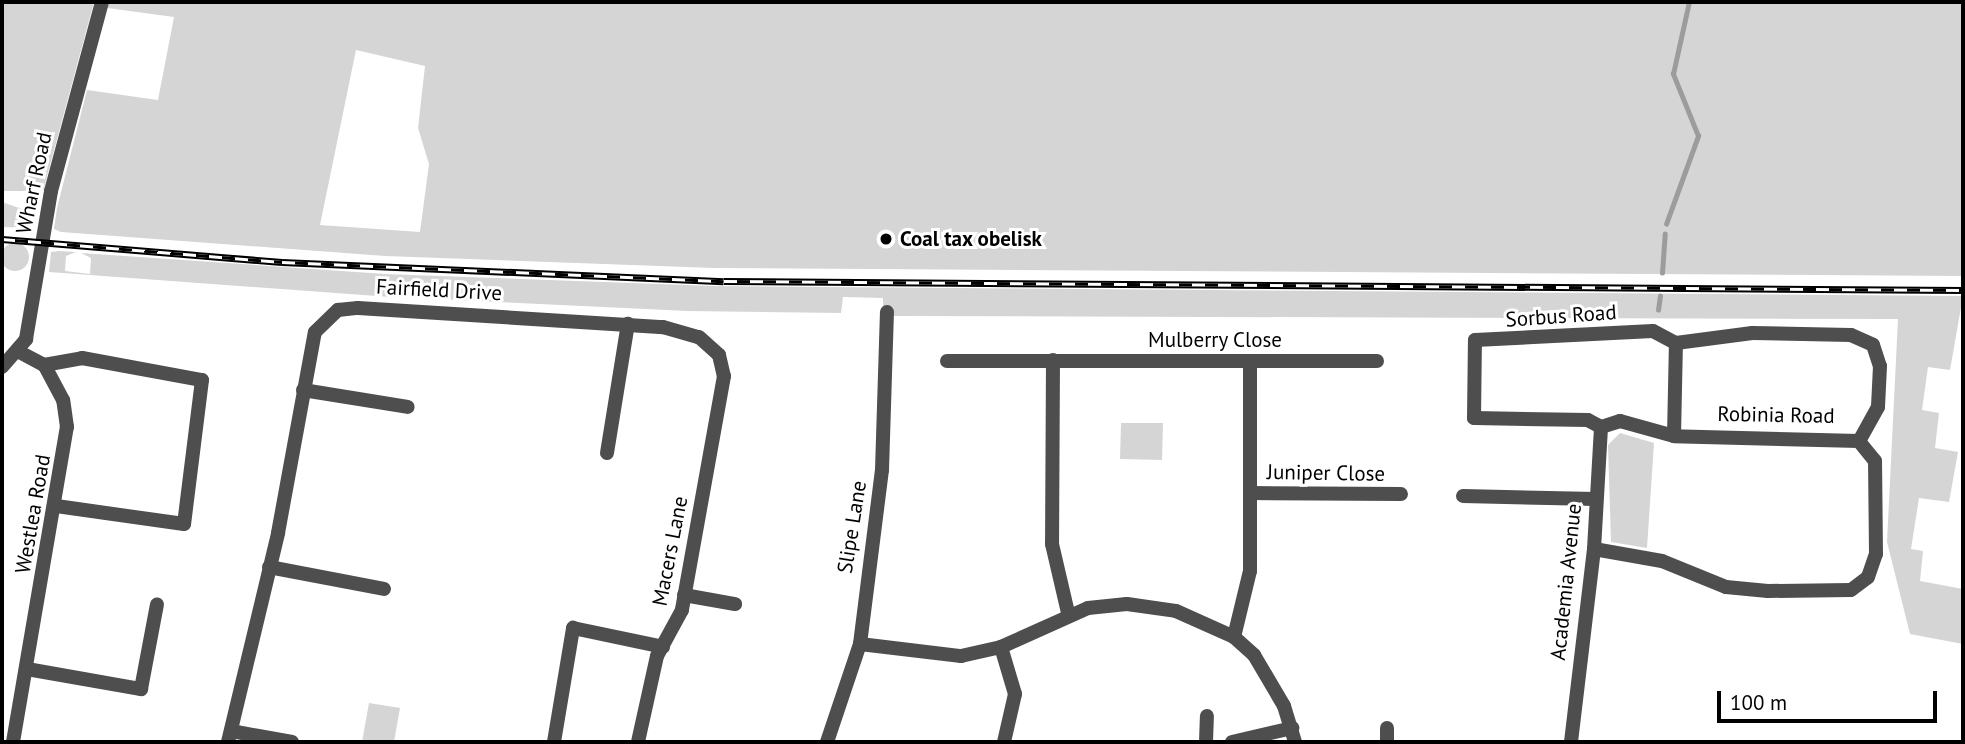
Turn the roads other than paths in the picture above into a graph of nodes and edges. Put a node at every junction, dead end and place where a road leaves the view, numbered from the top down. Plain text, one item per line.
1 (102, 2) edge
2 (887, 312) dead end
3 (628, 324) junction
4 (1676, 344) junction
5 (20, 352) junction
6 (1053, 360) junction
7 (947, 361) dead end
8 (1250, 361) junction
9 (1377, 361) dead end
10 (722, 362) joint
11 (44, 365) junction
12 (2, 367) edge
13 (303, 390) junction
14 (408, 407) dead end
15 (1601, 427) junction
16 (1674, 436) junction
17 (1859, 441) junction
18 (607, 453) dead end
19 (1250, 493) junction
20 (1401, 494) dead end
21 (1462, 496) dead end
22 (1596, 499) junction
23 (56, 506) junction
24 (1594, 549) junction
25 (269, 567) junction
26 (384, 589) dead end
27 (684, 595) junction
28 (157, 604) dead end
29 (735, 604) dead end
30 (1068, 613) junction
31 (1234, 636) junction
32 (860, 644) junction
33 (663, 647) junction
34 (1001, 647) junction
35 (27, 669) junction
36 (1207, 716) dead end
37 (1294, 735) edge
38 (229, 736) edge
39 (13, 742) edge
40 (292, 742) edge
41 (555, 742) edge
42 (638, 742) edge
43 (827, 742) edge
44 (1004, 742) edge
45 (1206, 742) edge
46 (1232, 742) edge
47 (1571, 742) edge

1 - 5 street, Wharf Road
2 - 32 street, Slipe Lane
3 - 10 street, Fairfield Drive
3 - 13 street, Fairfield Drive
3 - 18 street
4 - 15 street, Sorbus Road
4 - 16 street
4 - 17 street, Sorbus Road
5 - 11 street
5 - 12 street
6 - 7 street, Mulberry Close
6 - 8 street, Mulberry Close
6 - 30 street
8 - 9 street, Mulberry Close
8 - 19 street, Juniper Close
10 - 27 street, Macers Lane
11 - 23 street, Westlea Road
11 - 23 street
13 - 14 street
13 - 25 street, Fairfield Drive
15 - 16 street, Robinia Road
15 - 22 street, Academia Avenue
16 - 17 street, Robinia Road
17 - 24 street, Robinia Road
19 - 20 street, Juniper Close
19 - 31 street, Juniper Close
21 - 22 street
22 - 24 street, Academia Avenue
23 - 35 street, Westlea Road
24 - 47 street, Academia Avenue
25 - 26 street
25 - 38 street, Fairfield Drive
27 - 29 street
27 - 33 street, Macers Lane
28 - 35 street
30 - 31 street
30 - 34 street
31 - 37 street
32 - 34 street
32 - 43 street, Slipe Lane
33 - 41 street
33 - 42 street, Macers Lane
34 - 44 street
35 - 39 street, Westlea Road
36 - 45 street
37 - 46 street
38 - 40 street, Fairfield Drive

